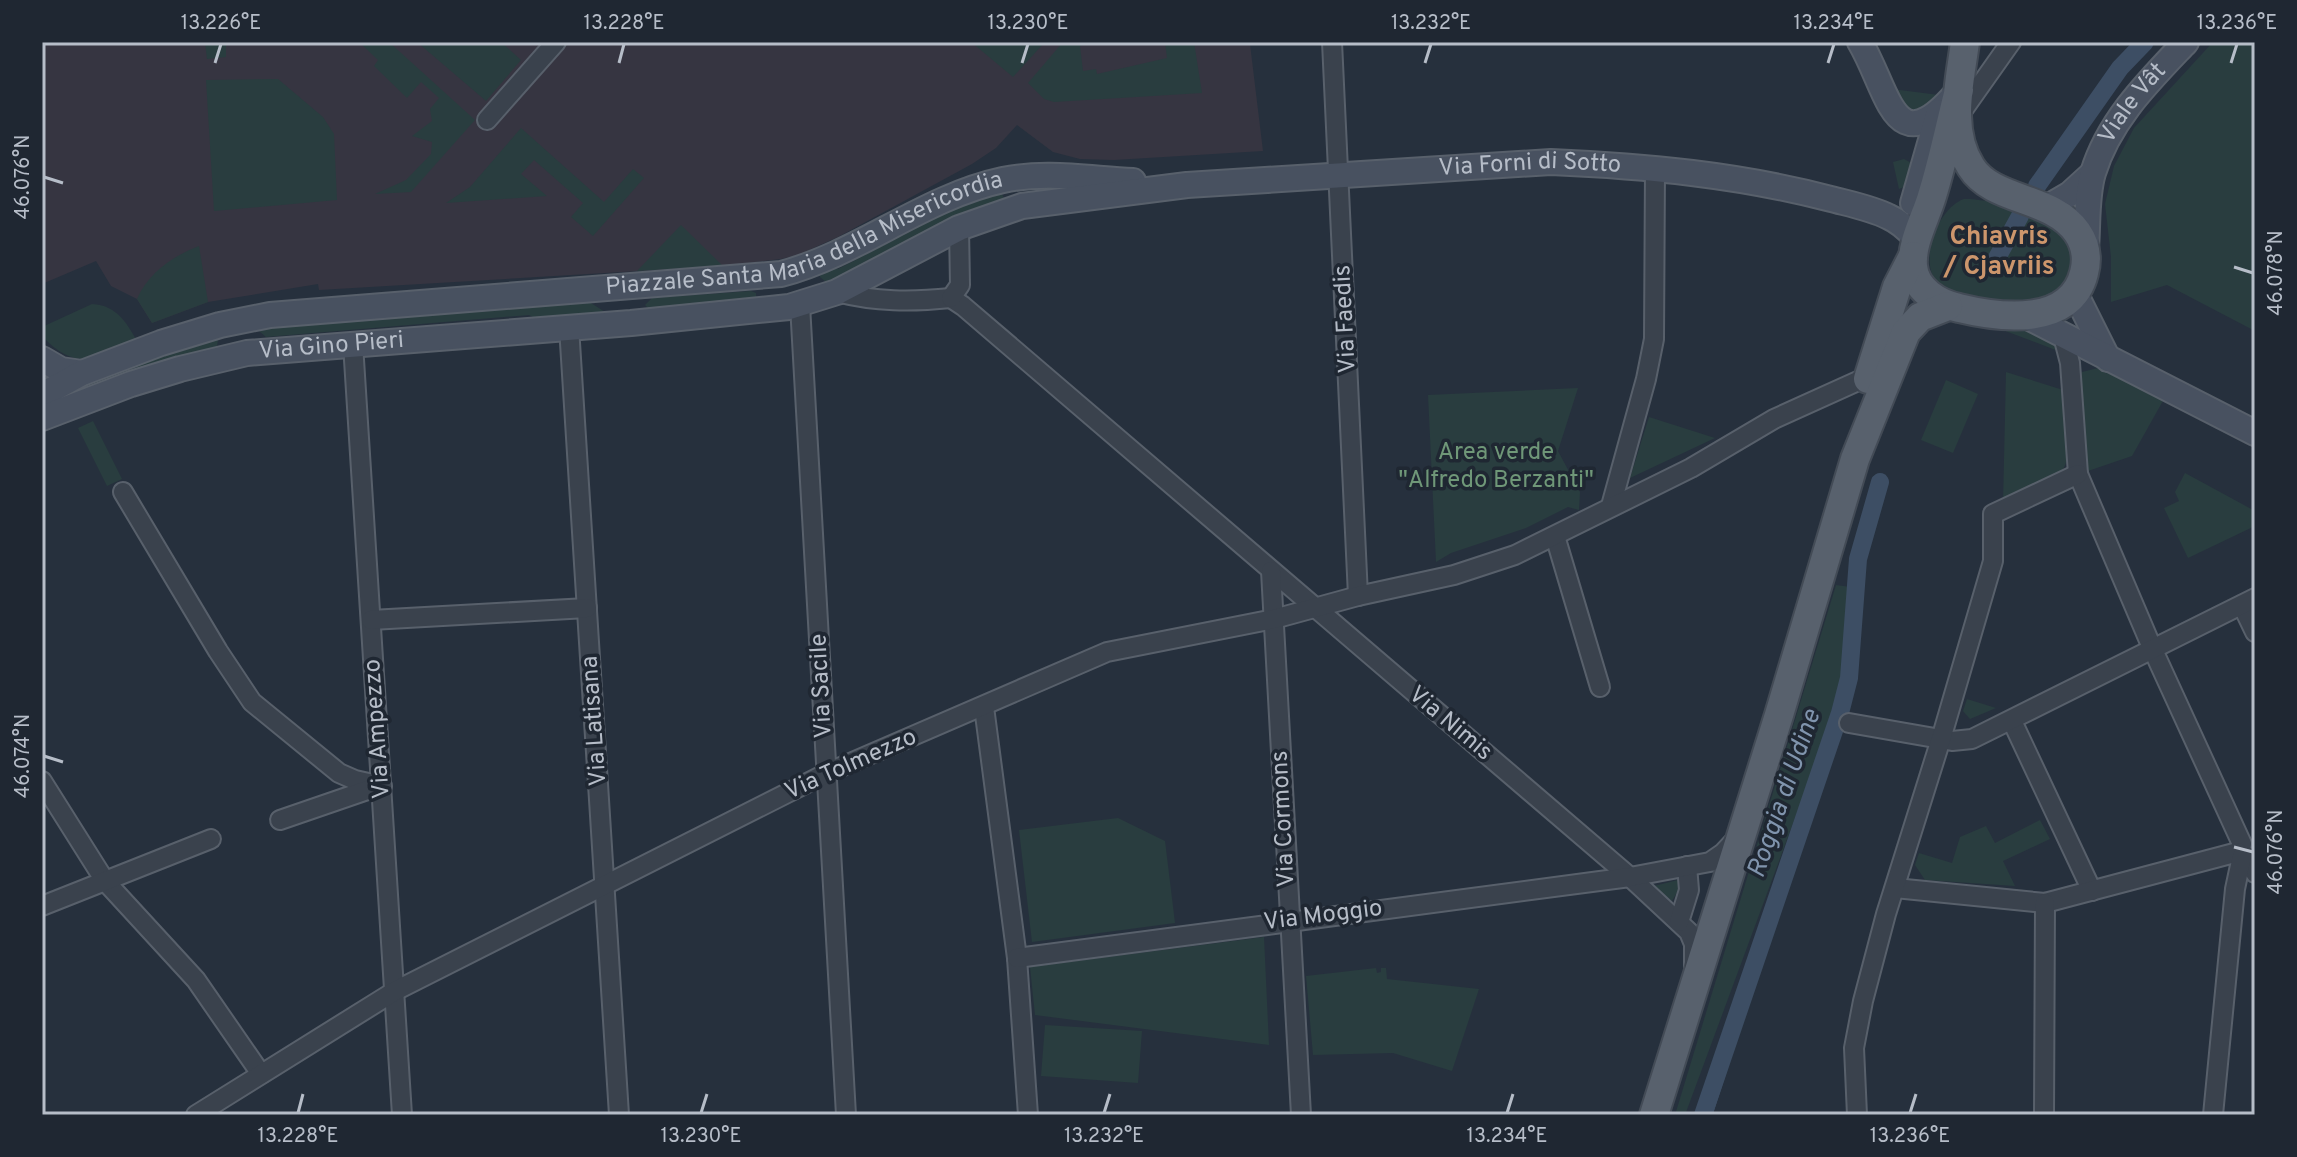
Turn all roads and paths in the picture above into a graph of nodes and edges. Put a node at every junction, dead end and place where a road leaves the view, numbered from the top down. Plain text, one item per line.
1 (556, 42) edge
2 (1332, 42) edge
3 (1965, 42) edge
4 (2011, 42) edge
5 (2186, 42) edge
6 (1860, 43) edge
7 (1959, 90) junction
8 (1948, 116) junction
9 (487, 120) dead end
10 (1655, 169) junction
11 (2092, 174) junction
12 (1339, 175) junction
13 (1017, 177) junction
14 (1187, 185) junction
15 (1997, 188) junction
16 (1922, 200) junction
17 (1022, 206) junction
18 (2046, 208) junction
19 (1868, 209) junction
20 (959, 228) junction
21 (1916, 248) junction
22 (2086, 248) junction
23 (808, 267) junction
24 (781, 274) junction
25 (592, 290) junction
26 (2075, 293) junction
27 (951, 298) junction
28 (811, 301) junction
29 (1948, 306) junction
30 (2024, 315) junction
31 (231, 322) junction
32 (631, 323) junction
33 (569, 327) junction
34 (2063, 336) junction
35 (353, 344) junction
36 (236, 355) junction
37 (42, 359) edge
38 (2108, 359) junction
39 (82, 373) junction
40 (1877, 378) junction
41 (42, 392) edge
42 (102, 395) junction
43 (42, 418) edge
44 (42, 433) edge
45 (2255, 433) edge
46 (2078, 474) junction
47 (123, 492) dead end
48 (1611, 506) junction
49 (1555, 536) junction
50 (1271, 571) junction
51 (1358, 596) junction
52 (2248, 602) edge
53 (1312, 607) junction
54 (587, 608) junction
55 (1274, 619) junction
56 (371, 620) junction
57 (2255, 632) edge
58 (2153, 650) junction
59 (1600, 687) dead end
60 (984, 707) junction
61 (2012, 721) junction
62 (1849, 723) dead end
63 (1941, 739) junction
64 (827, 773) junction
65 (42, 781) edge
66 (382, 786) junction
67 (280, 820) dead end
68 (1742, 832) junction
69 (211, 839) dead end
70 (2247, 854) edge
71 (1687, 866) junction
72 (1630, 877) junction
73 (105, 881) junction
74 (605, 886) junction
75 (1895, 888) junction
76 (2092, 891) junction
77 (2045, 903) junction
78 (42, 906) edge
79 (1289, 921) junction
80 (1679, 922) junction
81 (1017, 958) junction
82 (1694, 985) junction
83 (395, 991) junction
84 (261, 1074) junction
85 (196, 1115) edge
86 (402, 1115) edge
87 (619, 1115) edge
88 (846, 1115) edge
89 (1028, 1115) edge
90 (1301, 1115) edge
91 (1654, 1115) edge
92 (1857, 1115) edge
93 (2044, 1115) edge
94 (2213, 1115) edge

1 - 9 street
2 - 12 street, Via Faedis
3 - 7 main road
4 - 8 street
5 - 11 main road, Viale Vât
6 - 8 main road
7 - 8 main road
7 - 16 main road
8 - 15 main road
8 - 16 main road
10 - 12 main road, Via Forni di Sotto
10 - 19 main road, Via Forni di Sotto
10 - 48 street
11 - 18 main road, Viale Vât
11 - 22 main road, Viale Vât
12 - 14 main road, Via Forni di Sotto
12 - 51 street, Via Faedis
13 - 14 main road, Via Forni di Sotto
13 - 17 main road
13 - 23 main road, Piazzale Santa Maria della Misericordia
14 - 17 main road, Via Forni di Sotto
15 - 16 main road
15 - 18 main road
16 - 19 main road, Via Forni di Sotto
16 - 21 main road
17 - 20 main road, Piazzale Santa Maria della Misericordia
18 - 22 main road
19 - 21 main road, Via Forni di Sotto
20 - 27 street, Piazzale Santa Maria della Misericordia
20 - 28 main road, Piazzale Santa Maria della Misericordia
21 - 29 main road
21 - 40 main road
22 - 26 main road
23 - 24 main road, Piazzale Santa Maria della Misericordia
23 - 28 main road
24 - 25 main road, Piazzale Santa Maria della Misericordia
24 - 28 main road
25 - 31 main road, Via Gino Pieri
25 - 32 main road
26 - 30 main road
26 - 38 main road
27 - 28 street, Piazzale Santa Maria della Misericordia
27 - 50 street, Via Nimis
28 - 32 main road, Piazzale Santa Maria della Misericordia
28 - 64 street, Via Sacile
29 - 30 main road
29 - 40 main road
30 - 34 main road
31 - 36 main road
31 - 39 main road, Via Gino Pieri
32 - 33 main road, Via Gino Pieri
33 - 35 main road, Via Gino Pieri
33 - 54 street, Via Latisana
34 - 38 main road
34 - 46 street
35 - 36 main road, Via Gino Pieri
35 - 56 street, Via Ampezzo
36 - 42 main road, Via Gino Pieri
37 - 39 main road
38 - 45 main road
39 - 41 main road, Via Gino Pieri
40 - 48 street, Via Tolmezzo
40 - 68 main road
42 - 43 main road, Via Gino Pieri
42 - 44 main road
46 - 58 street
46 - 63 street
47 - 66 street
48 - 49 street, Via Tolmezzo
49 - 51 street, Via Tolmezzo
49 - 59 street
50 - 53 street, Via Nimis
50 - 55 street
51 - 53 street, Via Tolmezzo
52 - 57 street
52 - 58 street
53 - 55 street, Via Tolmezzo
53 - 72 street, Via Nimis
54 - 56 street
54 - 74 street, Via Latisana
55 - 60 street, Via Tolmezzo
55 - 79 street, Via Cormons
56 - 66 street, Via Ampezzo
58 - 61 street
58 - 70 street
60 - 64 street, Via Tolmezzo
60 - 81 street
61 - 63 street
61 - 76 street
62 - 63 street
63 - 75 street
64 - 74 street, Via Tolmezzo
64 - 88 street, Via Sacile
65 - 73 street
66 - 67 street
66 - 83 street, Via Ampezzo
68 - 71 street
68 - 82 main road
69 - 73 street
70 - 76 street
70 - 94 street
71 - 72 street
71 - 80 street
72 - 79 street, Via Moggio
72 - 80 street, Via Nimis
73 - 78 street
73 - 84 street
74 - 83 street, Via Tolmezzo
74 - 87 street, Via Latisana
75 - 77 street
75 - 92 street
76 - 77 street
77 - 93 street
79 - 81 street, Via Moggio
79 - 90 street, Via Cormons
80 - 82 street, Via Nimis
81 - 89 street
82 - 91 main road
83 - 84 street, Via Tolmezzo
83 - 86 street, Via Ampezzo
84 - 85 street, Via Tolmezzo

